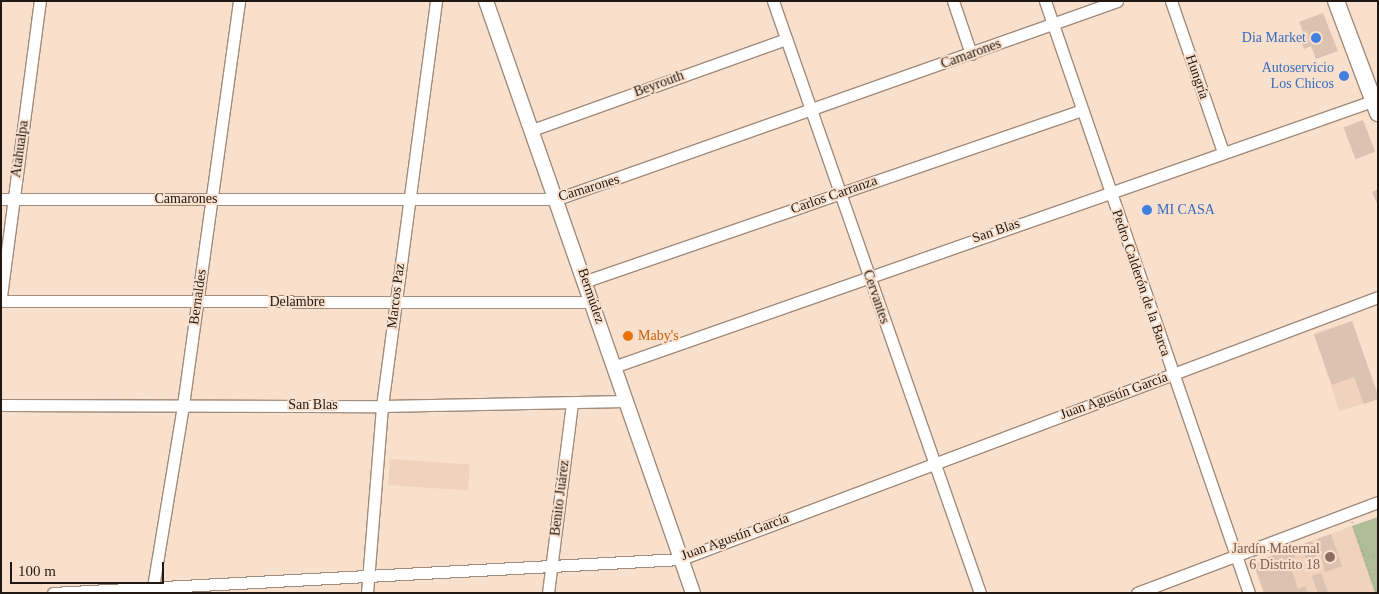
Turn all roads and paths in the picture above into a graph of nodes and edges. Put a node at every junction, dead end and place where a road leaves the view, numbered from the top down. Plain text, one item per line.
1 (40, 1) edge
2 (239, 1) edge
3 (436, 1) edge
4 (486, 1) edge
5 (773, 1) edge
6 (953, 1) edge
7 (1045, 1) edge
8 (1117, 1) edge
9 (1171, 1) edge
10 (1336, 1) edge
11 (1053, 24) junction
12 (786, 39) junction
13 (972, 54) junction
14 (1376, 104) edge
15 (1082, 110) junction
16 (810, 111) junction
17 (532, 130) junction
18 (1223, 152) junction
19 (1110, 191) junction
20 (838, 194) junction
21 (7, 198) edge
22 (211, 199) junction
23 (557, 199) junction
24 (408, 200) junction
25 (869, 275) junction
26 (586, 281) junction
27 (1, 296) edge
28 (1378, 297) edge
29 (1, 302) edge
30 (197, 302) junction
31 (395, 302) junction
32 (592, 302) junction
33 (616, 366) junction
34 (1173, 374) junction
35 (625, 400) junction
36 (572, 403) junction
37 (1, 405) edge
38 (184, 405) junction
39 (382, 406) junction
40 (934, 463) junction
41 (1378, 502) edge
42 (1349, 513) junction
43 (1363, 554) junction
44 (1236, 556) junction
45 (681, 559) junction
46 (1378, 559) edge
47 (552, 565) junction
48 (369, 576) junction
49 (152, 590) edge
50 (53, 593) edge
51 (367, 593) edge
52 (548, 593) edge
53 (693, 593) edge
54 (980, 593) edge
55 (1138, 593) edge
56 (1249, 593) edge
57 (1377, 593) edge

1 - 21 street, Atahualpa
2 - 22 street, Bernaldes
3 - 24 street, Marcos Paz
4 - 17 street, Bermúdez
5 - 12 street, Cervantes
6 - 13 street
7 - 11 street, Pedro Calderón de la Barca
8 - 11 street, Camarones
9 - 18 street, Hungría
10 - 14 main road
11 - 13 street, Camarones
11 - 15 street, Pedro Calderón de la Barca
12 - 16 street, Cervantes
12 - 17 street, Beyrouth
13 - 16 street, Camarones
14 - 18 street, San Blas
15 - 19 street, Pedro Calderón de la Barca
15 - 20 street, Carlos Carranza
16 - 20 street, Cervantes
16 - 23 street, Camarones
17 - 23 street, Bermúdez
18 - 19 street, San Blas
19 - 25 street, San Blas
19 - 34 street, Pedro Calderón de la Barca
20 - 25 street, Cervantes
20 - 26 street, Carlos Carranza
21 - 22 street, Camarones
21 - 27 street, Atahualpa
22 - 24 street, Camarones
22 - 30 street, Bernaldes
23 - 24 street, Camarones
23 - 26 street, Bermúdez
24 - 31 street, Marcos Paz
25 - 33 street, San Blas
25 - 40 street, Cervantes
26 - 32 street, Bermúdez
28 - 34 street, Juan Agustín García
29 - 30 street, Delambre
30 - 31 street, Delambre
30 - 38 street, Bernaldes
31 - 32 street, Delambre
31 - 39 street, Marcos Paz
32 - 33 street, Bermúdez
33 - 35 street, Bermúdez
34 - 40 street, Juan Agustín García
34 - 44 street, Pedro Calderón de la Barca
35 - 36 street, San Blas
35 - 45 street, Bermúdez
36 - 39 street, San Blas
36 - 47 street, Benito Juárez
37 - 38 street, San Blas
38 - 39 street, San Blas
38 - 49 street, Bernaldes
39 - 48 street, Marcos Paz
40 - 45 street, Juan Agustín García
40 - 54 street, Cervantes
41 - 42 street
42 - 43 path
42 - 44 street
43 - 46 path
43 - 57 path
44 - 55 street
44 - 56 street, Pedro Calderón de la Barca
45 - 47 street, Juan Agustín García
45 - 53 street, Bermúdez
47 - 48 street, Juan Agustín García
47 - 52 street, Benito Juárez
48 - 49 street, Juan Agustín García
48 - 51 street, Marcos Paz
49 - 50 street, Juan Agustín García

